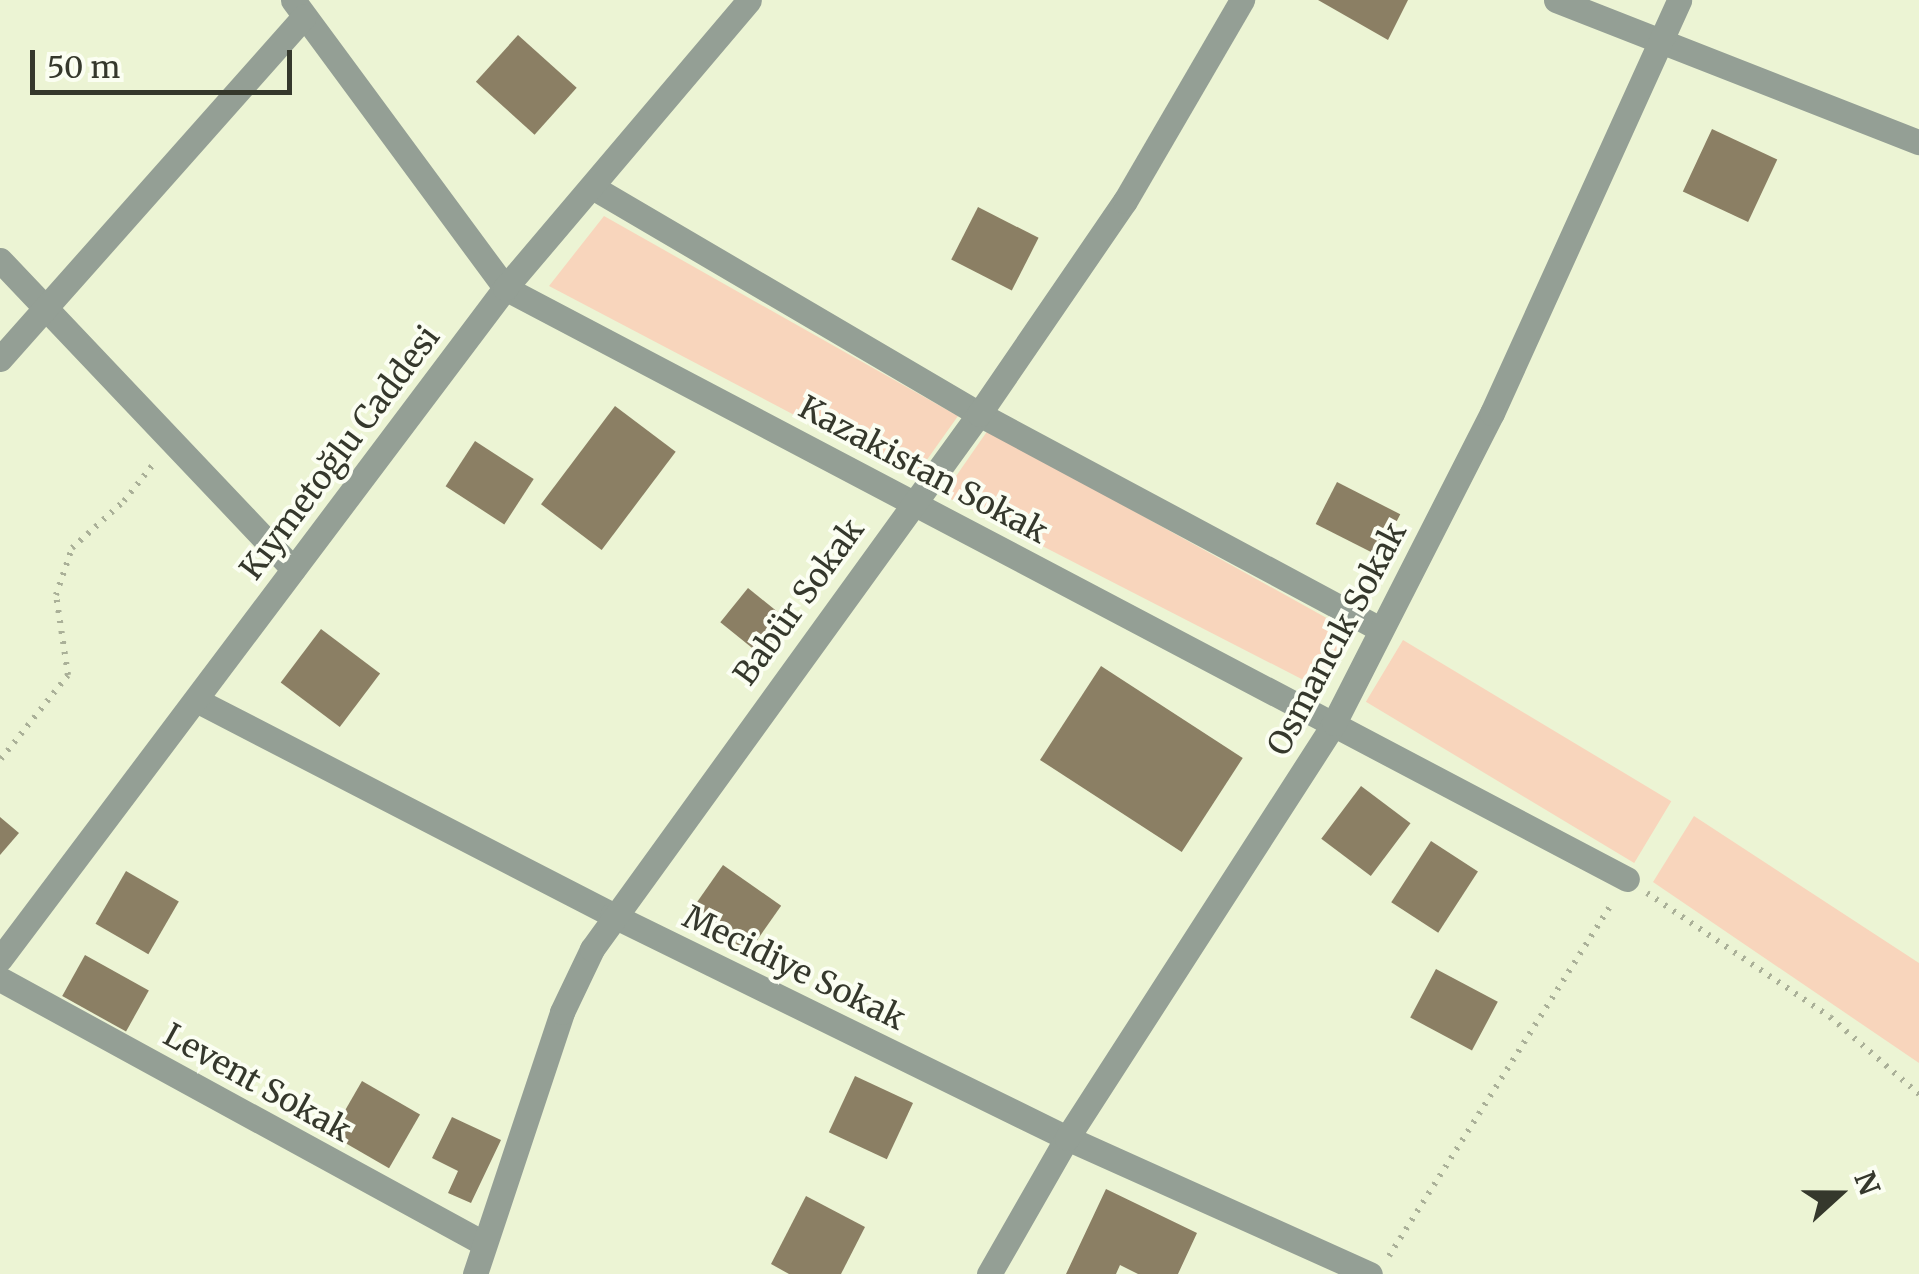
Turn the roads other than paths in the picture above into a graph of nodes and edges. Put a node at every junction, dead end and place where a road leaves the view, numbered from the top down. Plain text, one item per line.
1 (749, 0) edge
2 (1242, 0) edge
3 (1556, 0) edge
4 (1679, 0) edge
5 (299, 8) edge
6 (1660, 43) junction
7 (1919, 142) edge
8 (594, 188) junction
9 (0, 260) edge
10 (504, 288) junction
11 (46, 310) junction
12 (0, 360) edge
13 (979, 414) junction
14 (913, 501) junction
15 (292, 569) junction
16 (1382, 630) junction
17 (198, 701) junction
18 (1334, 723) junction
19 (1627, 879) road end
20 (612, 916) junction
21 (0, 959) edge
22 (0, 980) edge
23 (1067, 1138) junction
24 (483, 1243) junction
25 (475, 1274) edge
26 (989, 1274) edge
27 (1370, 1274) edge

1 - 8 street, Kıymetoğlu Caddesi
2 - 13 street, Babür Sokak
3 - 6 street
4 - 6 street, Osmancık Sokak
5 - 10 street, Kazakistan Sokak
5 - 11 street
6 - 7 street
6 - 16 street, Osmancık Sokak
8 - 10 street, Kıymetoğlu Caddesi
8 - 13 street
9 - 11 street
10 - 14 street, Kazakistan Sokak
10 - 15 street, Kıymetoğlu Caddesi
11 - 12 street
11 - 15 street
13 - 14 street, Babür Sokak
13 - 16 street
14 - 18 street, Kazakistan Sokak
14 - 20 street, Babür Sokak
15 - 17 street, Kıymetoğlu Caddesi
16 - 18 street, Osmancık Sokak
17 - 20 street, Mecidiye Sokak
17 - 21 street, Kıymetoğlu Caddesi
18 - 19 street, Kazakistan Sokak
18 - 23 street, Osmancık Sokak
20 - 23 street, Mecidiye Sokak
20 - 24 street, Babür Sokak
22 - 24 street, Levent Sokak
23 - 26 street, Osmancık Sokak
23 - 27 street, Mecidiye Sokak
24 - 25 street, Babür Sokak

